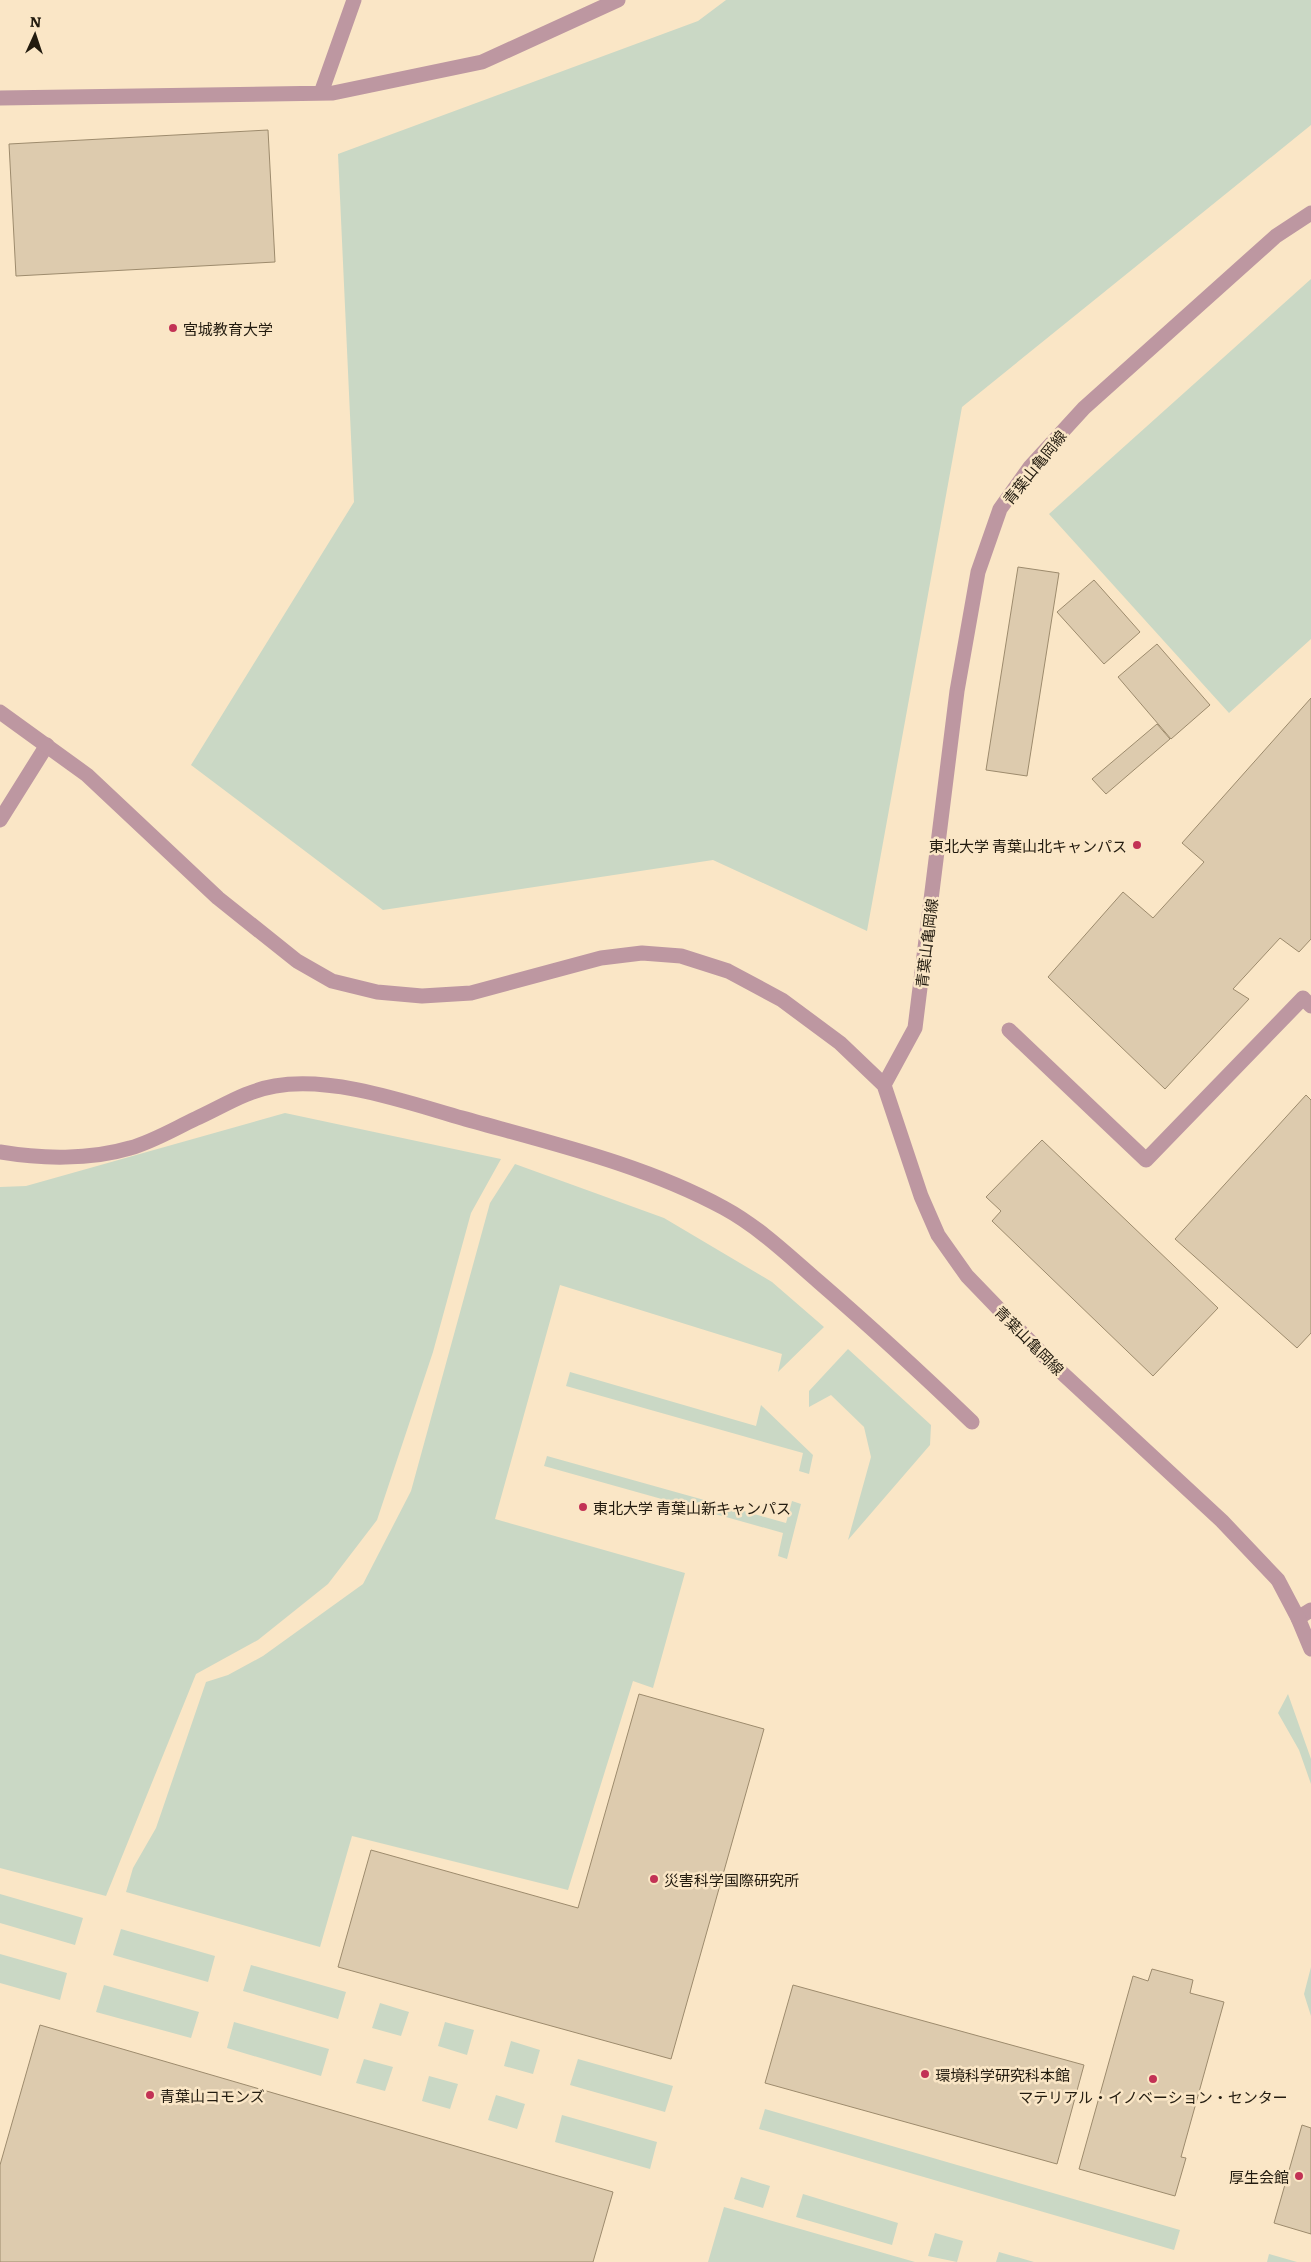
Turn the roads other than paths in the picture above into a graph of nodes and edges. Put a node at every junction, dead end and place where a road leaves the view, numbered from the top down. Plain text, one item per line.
1 (354, 0) edge
2 (618, 0) edge
3 (321, 93) junction
4 (0, 98) edge
5 (1311, 213) edge
6 (0, 712) edge
7 (47, 745) junction
8 (0, 820) edge
9 (1308, 997) edge
10 (1009, 1030) dead end
11 (884, 1085) junction
12 (0, 1152) edge
13 (972, 1422) dead end
14 (1305, 1614) edge
15 (1311, 1649) edge

1 - 3 street
2 - 3 street
3 - 4 street
5 - 11 street, 青葉山亀岡線
6 - 7 street
7 - 8 street
7 - 11 street
9 - 10 street
11 - 14 street, 青葉山亀岡線
12 - 13 street
14 - 15 street, 青葉山亀岡線

